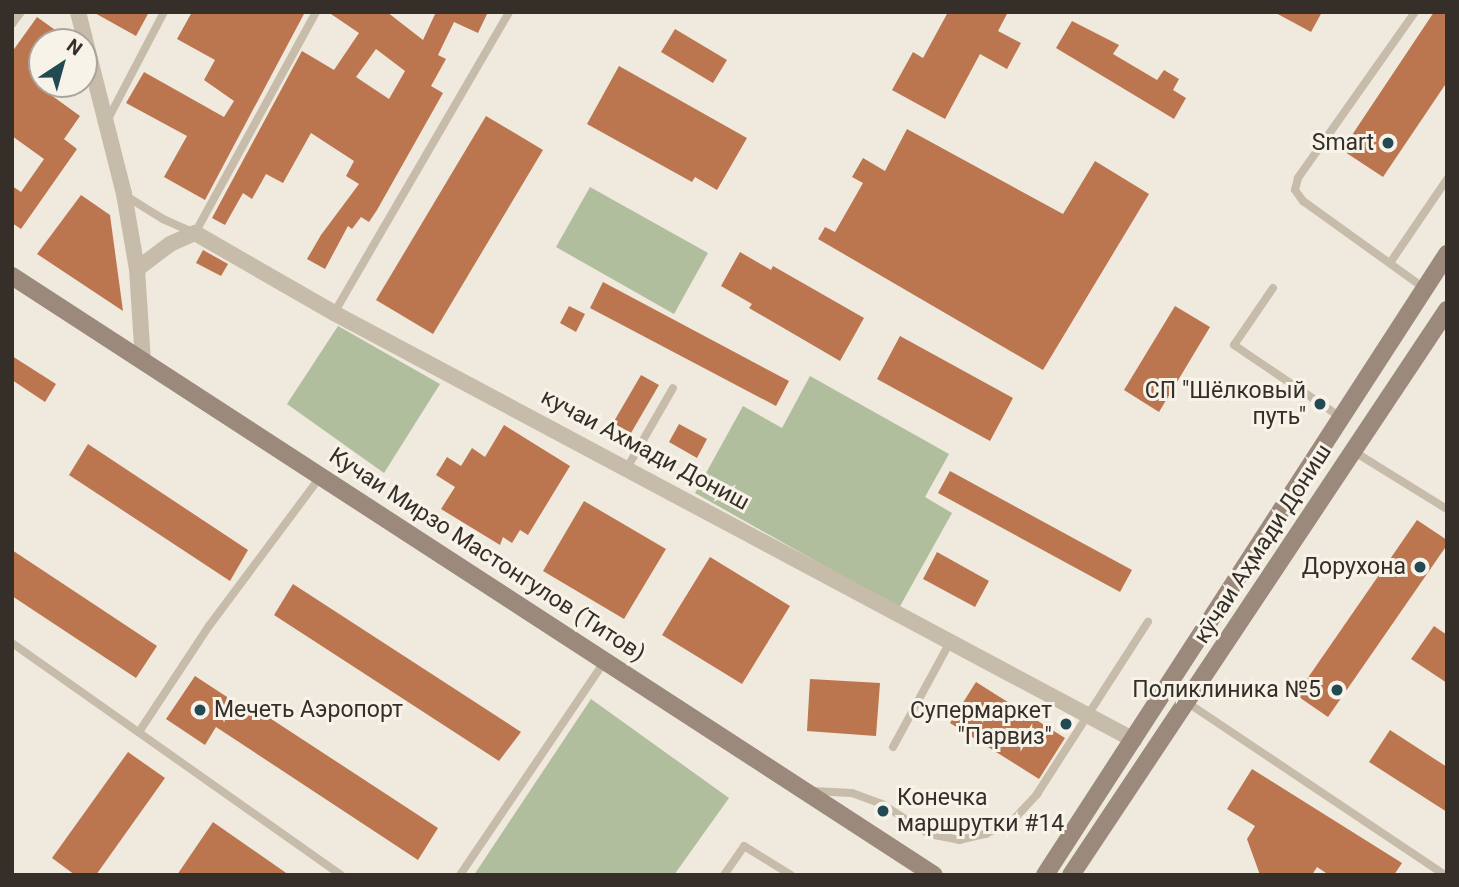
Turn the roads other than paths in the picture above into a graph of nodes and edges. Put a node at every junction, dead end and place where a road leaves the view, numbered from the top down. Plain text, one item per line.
1 (21, 12) edge
2 (78, 12) edge
3 (164, 12) edge
4 (316, 12) edge
5 (509, 12) edge
6 (1415, 12) edge
7 (12, 24) edge
8 (106, 123) junction
9 (1447, 180) edge
10 (124, 194) junction
11 (195, 233) junction
12 (1447, 254) edge
13 (1390, 264) junction
14 (137, 269) junction
15 (12, 276) edge
16 (1273, 288) dead end
17 (1424, 288) junction
18 (1447, 310) edge
19 (334, 313) junction
20 (143, 361) junction
21 (673, 388) dead end
22 (1342, 418) junction
23 (1353, 451) junction
24 (627, 468) junction
25 (321, 476) junction
26 (1447, 509) edge
27 (1148, 622) dead end
28 (951, 641) junction
29 (12, 643) edge
30 (605, 661) junction
31 (1188, 703) junction
32 (1090, 716) junction
33 (139, 732) junction
34 (1134, 740) junction
35 (892, 747) dead end
36 (805, 791) junction
37 (1061, 848) junction
38 (1075, 871) edge
39 (341, 875) edge
40 (460, 875) edge
41 (724, 875) edge
42 (791, 875) edge
43 (934, 875) edge
44 (1032, 875) edge
45 (1045, 875) edge
46 (1445, 875) edge

1 - 7 lane
2 - 8 street
3 - 8 lane
4 - 11 lane
5 - 19 lane
6 - 13 lane
8 - 10 street
9 - 13 lane
10 - 11 lane
10 - 14 street
11 - 14 street
11 - 19 street, кучаи Ахмади Дониш
12 - 17 street
13 - 17 lane
14 - 20 street
15 - 20 street, Кучаи Мирзо Мастонгулов (Титов)
16 - 22 lane
17 - 22 street
18 - 23 street, кӯчаи Аҳмади Дониш
19 - 24 street, кучаи Ахмади Дониш
20 - 25 street, Кучаи Мирзо Мастонгулов (Титов)
21 - 24 lane
22 - 34 street
23 - 26 lane
23 - 31 street, кӯчаи Аҳмади Дониш
24 - 28 street, кучаи Ахмади Дониш
25 - 30 street, Кучаи Мирзо Мастонгулов (Титов)
25 - 33 lane
27 - 32 lane
28 - 32 street, кучаи Ахмади Дониш
28 - 35 lane
29 - 33 lane
30 - 36 street, Кучаи Мирзо Мастонгулов (Титов)
30 - 40 lane
31 - 38 street, кӯчаи Аҳмади Дониш
31 - 46 lane
32 - 34 street, кучаи Ахмади Дониш
32 - 36 lane
33 - 39 lane
34 - 37 street
36 - 43 street, Кучаи Мирзо Мастонгулов (Титов)
37 - 44 street
37 - 45 street
41 - 42 lane

